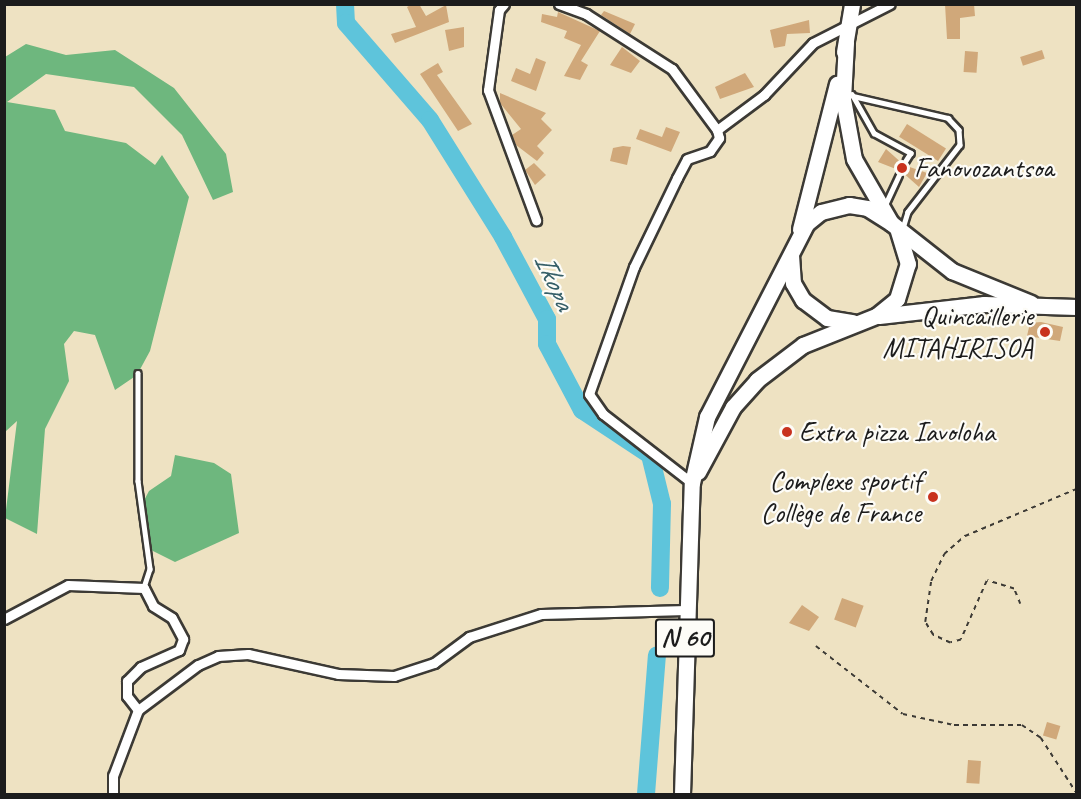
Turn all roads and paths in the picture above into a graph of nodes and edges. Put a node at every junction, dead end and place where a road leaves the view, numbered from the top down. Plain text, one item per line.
1 (504, 4) edge
2 (559, 4) edge
3 (852, 4) edge
4 (890, 4) edge
5 (848, 26) junction
6 (846, 42) junction
7 (844, 80) junction
8 (853, 96) junction
9 (717, 130) junction
10 (906, 161) dead end
11 (899, 175) dead end
12 (536, 220) dead end
13 (894, 224) junction
14 (797, 237) junction
15 (1031, 303) junction
16 (1077, 307) edge
17 (876, 316) junction
18 (856, 322) junction
19 (138, 373) dead end
20 (692, 483) junction
21 (1077, 489) edge
22 (4, 557) edge
23 (4, 582) edge
24 (144, 588) junction
25 (1020, 604) dead end
26 (686, 610) junction
27 (4, 619) edge
28 (816, 646) dead end
29 (138, 710) junction
30 (1077, 792) edge
31 (113, 795) edge
32 (682, 795) edge
33 (891, 795) edge
34 (966, 795) edge

1 - 12 street
2 - 9 street
3 - 5 main road
4 - 5 street
5 - 6 main road
5 - 9 street
6 - 7 main road
6 - 14 main road
7 - 8 lane
7 - 13 main road
8 - 10 lane
8 - 13 lane
9 - 20 street
11 - 13 lane
13 - 14 main road
13 - 15 main road
13 - 17 main road
14 - 18 main road
14 - 20 main road
15 - 16 main road
15 - 17 main road
17 - 18 main road
18 - 20 main road
19 - 24 lane
20 - 26 main road, N 60
21 - 25 path
22 - 23 path
24 - 27 street
24 - 29 street
26 - 29 street
26 - 32 main road, N 60
28 - 30 path
29 - 31 street
33 - 34 path

